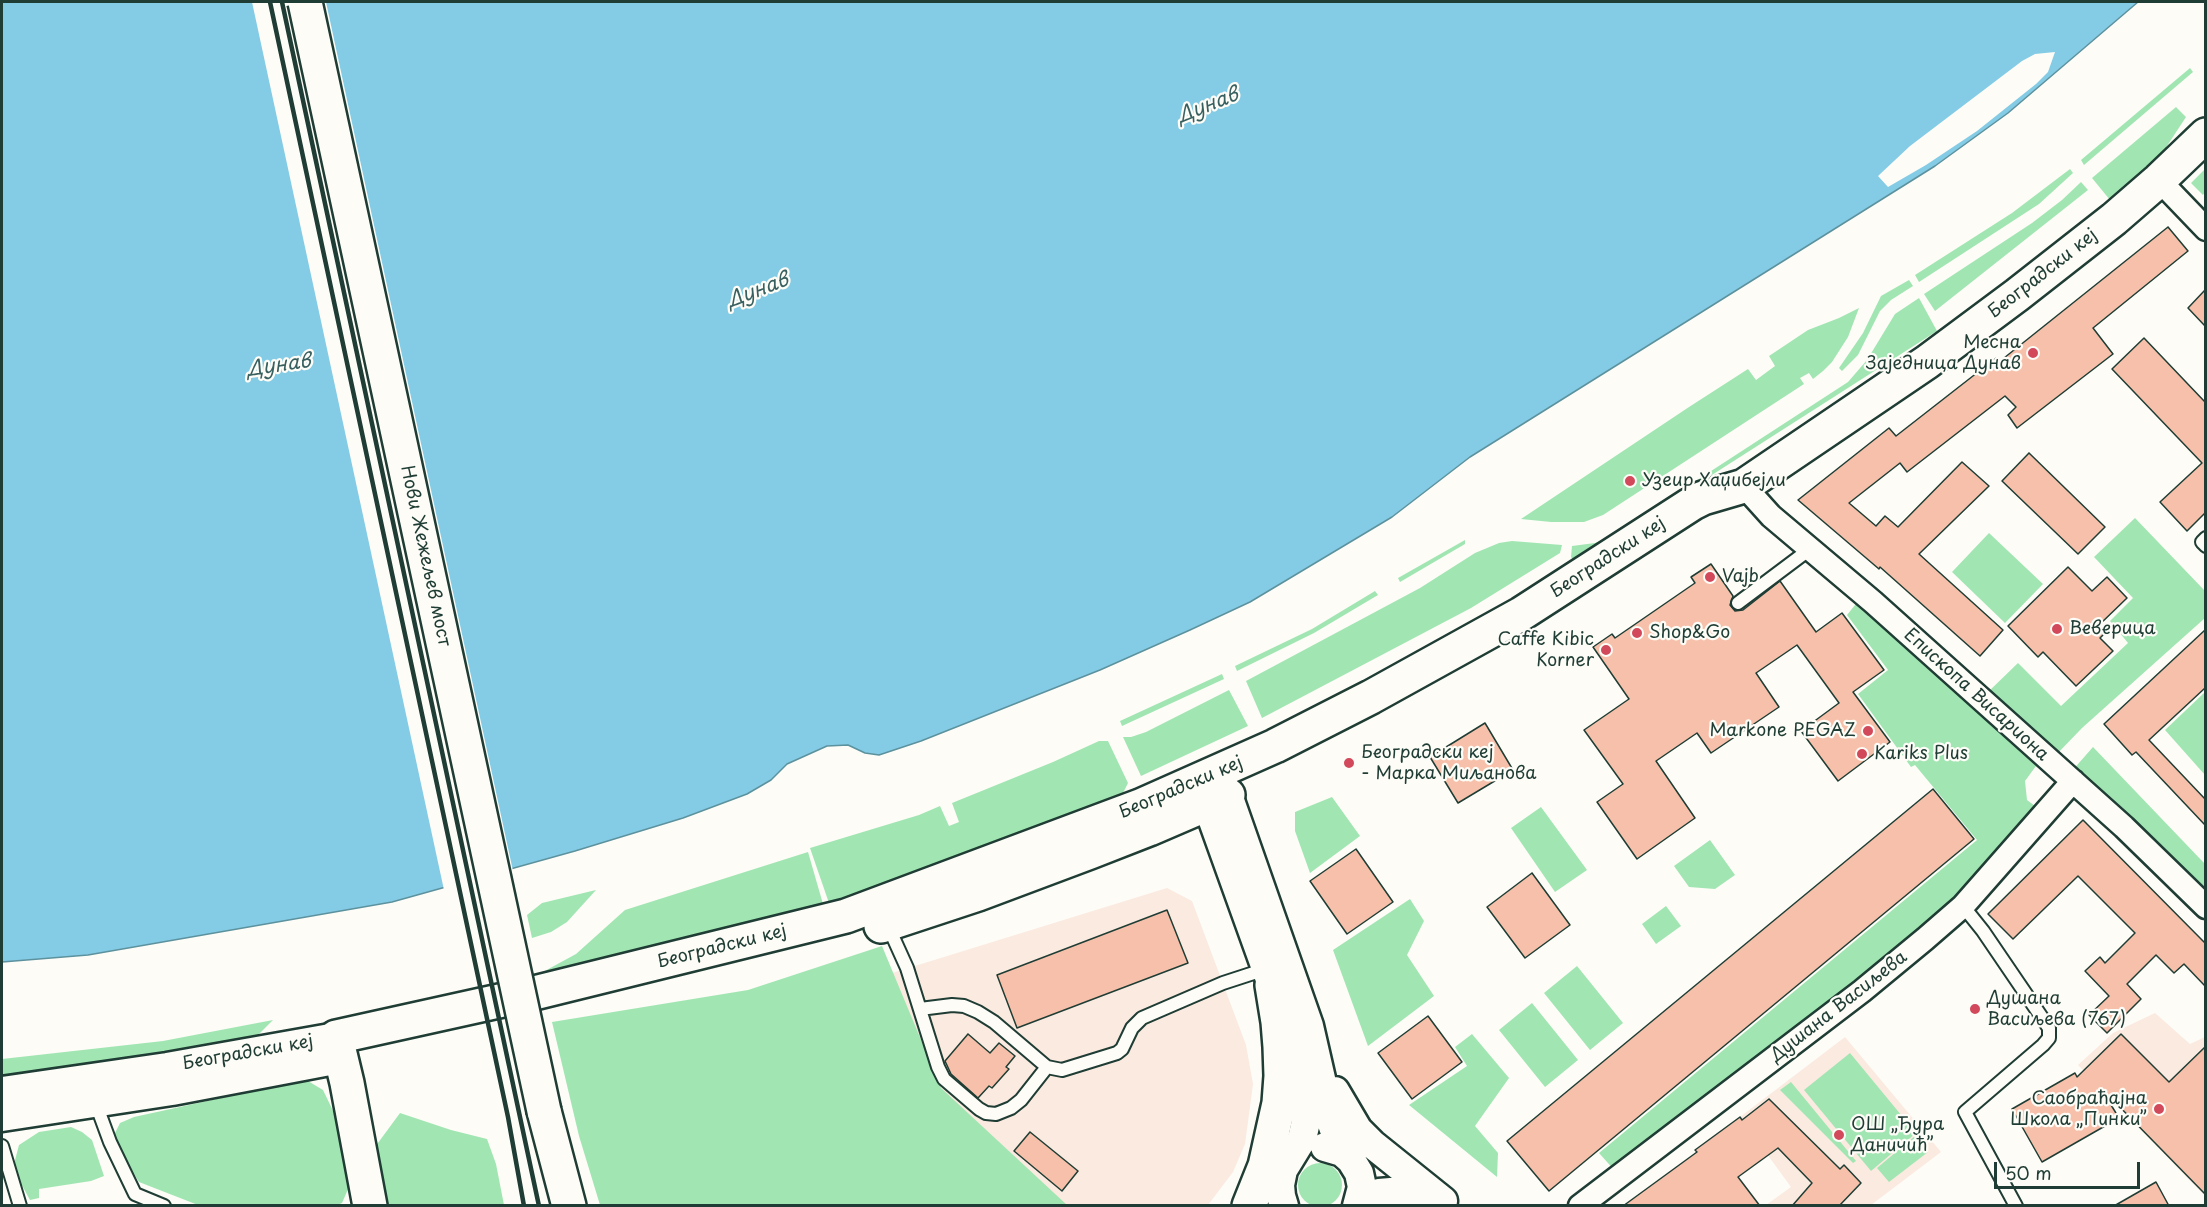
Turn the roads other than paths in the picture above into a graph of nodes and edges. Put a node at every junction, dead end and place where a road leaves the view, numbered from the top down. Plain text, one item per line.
1 (305, 2) edge
2 (2205, 135) edge
3 (2159, 180) junction
4 (2205, 229) edge
5 (1744, 486) junction
6 (2205, 538) edge
7 (2205, 546) edge
8 (1810, 549) junction
9 (1738, 603) dead end
10 (2073, 782) junction
11 (1214, 792) junction
12 (1963, 906) junction
13 (2205, 907) edge
14 (888, 924) junction
15 (1269, 977) junction
16 (920, 1009) junction
17 (338, 1048) junction
18 (1315, 1049) junction
19 (1047, 1067) junction
20 (2, 1091) edge
21 (96, 1104) junction
22 (2, 1117) edge
23 (2, 1146) edge
24 (1346, 1156) junction
25 (1282, 1189) edge
26 (1440, 1200) edge
27 (1358, 1204) edge
28 (20, 1206) edge
29 (164, 1206) edge
30 (370, 1206) edge
31 (570, 1206) edge
32 (1249, 1206) edge
33 (1580, 1206) edge
34 (2016, 1206) edge

1 - 31 main road, Нови Жежељев мост, bridge
2 - 3 main road, Београдски кеј
3 - 4 street
3 - 5 main road, Београдски кеј
5 - 8 street, Епископа Висариона
5 - 11 main road, Београдски кеј
6 - 7 lane
8 - 9 lane
8 - 10 street, Епископа Висариона
10 - 12 street, Душана Васиљева
10 - 13 street, Епископа Висариона
11 - 14 main road, Београдски кеј
11 - 15 street
11 - 17 main road, Београдски кеј
11 - 18 street
12 - 33 street, Душана Васиљева
12 - 34 lane
14 - 16 lane
14 - 17 main road, Београдски кеј
15 - 19 lane
15 - 25 street
15 - 32 main road
16 - 19 lane
16 - 19 lane
17 - 20 street, Београдски кеј
17 - 21 street, Београдски кеј
17 - 30 main road
18 - 24 street
18 - 26 street
21 - 22 street, Београдски кеј
21 - 29 lane
23 - 28 lane
24 - 25 street
24 - 26 street
24 - 27 street
26 - 27 street

